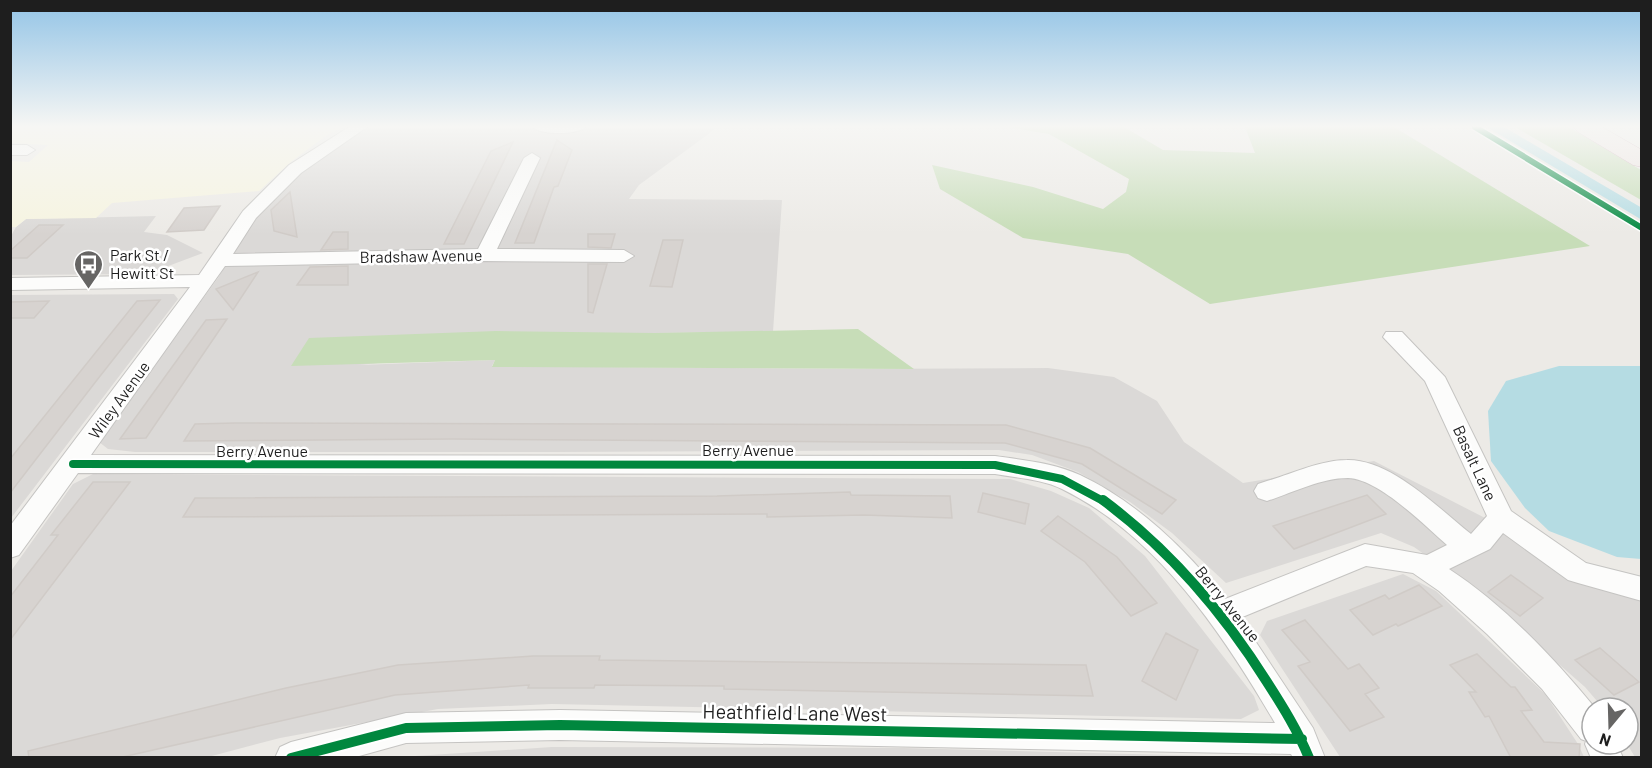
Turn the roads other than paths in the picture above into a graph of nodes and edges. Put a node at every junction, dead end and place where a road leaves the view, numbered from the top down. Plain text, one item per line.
1 (304, 163) edge
2 (530, 163) edge
3 (485, 255) junction
4 (624, 256) dead end
5 (219, 261) junction
6 (205, 282) junction
7 (10, 284) edge
8 (1394, 337) dead end
9 (73, 464) junction
10 (1267, 492) dead end
11 (1501, 518) junction
12 (10, 547) edge
13 (1468, 547) junction
14 (1427, 567) junction
15 (1641, 589) edge
16 (1220, 614) junction
17 (1580, 713) edge
18 (1305, 748) edge
19 (291, 758) edge

1 - 5 street, Wiley Avenue
2 - 3 street
3 - 4 street, Bradshaw Avenue
3 - 5 street, Bradshaw Avenue
5 - 6 street, Wiley Avenue
6 - 7 street
6 - 9 street, Wiley Avenue
8 - 11 street, Basalt Lane
9 - 12 street, Wiley Avenue
9 - 16 street, Berry Avenue
10 - 13 street
11 - 13 street, Basalt Lane
11 - 15 street
13 - 14 street, Basalt Lane
14 - 16 street
14 - 17 street
16 - 18 street, Berry Avenue
18 - 19 street, Heathfield Lane West

